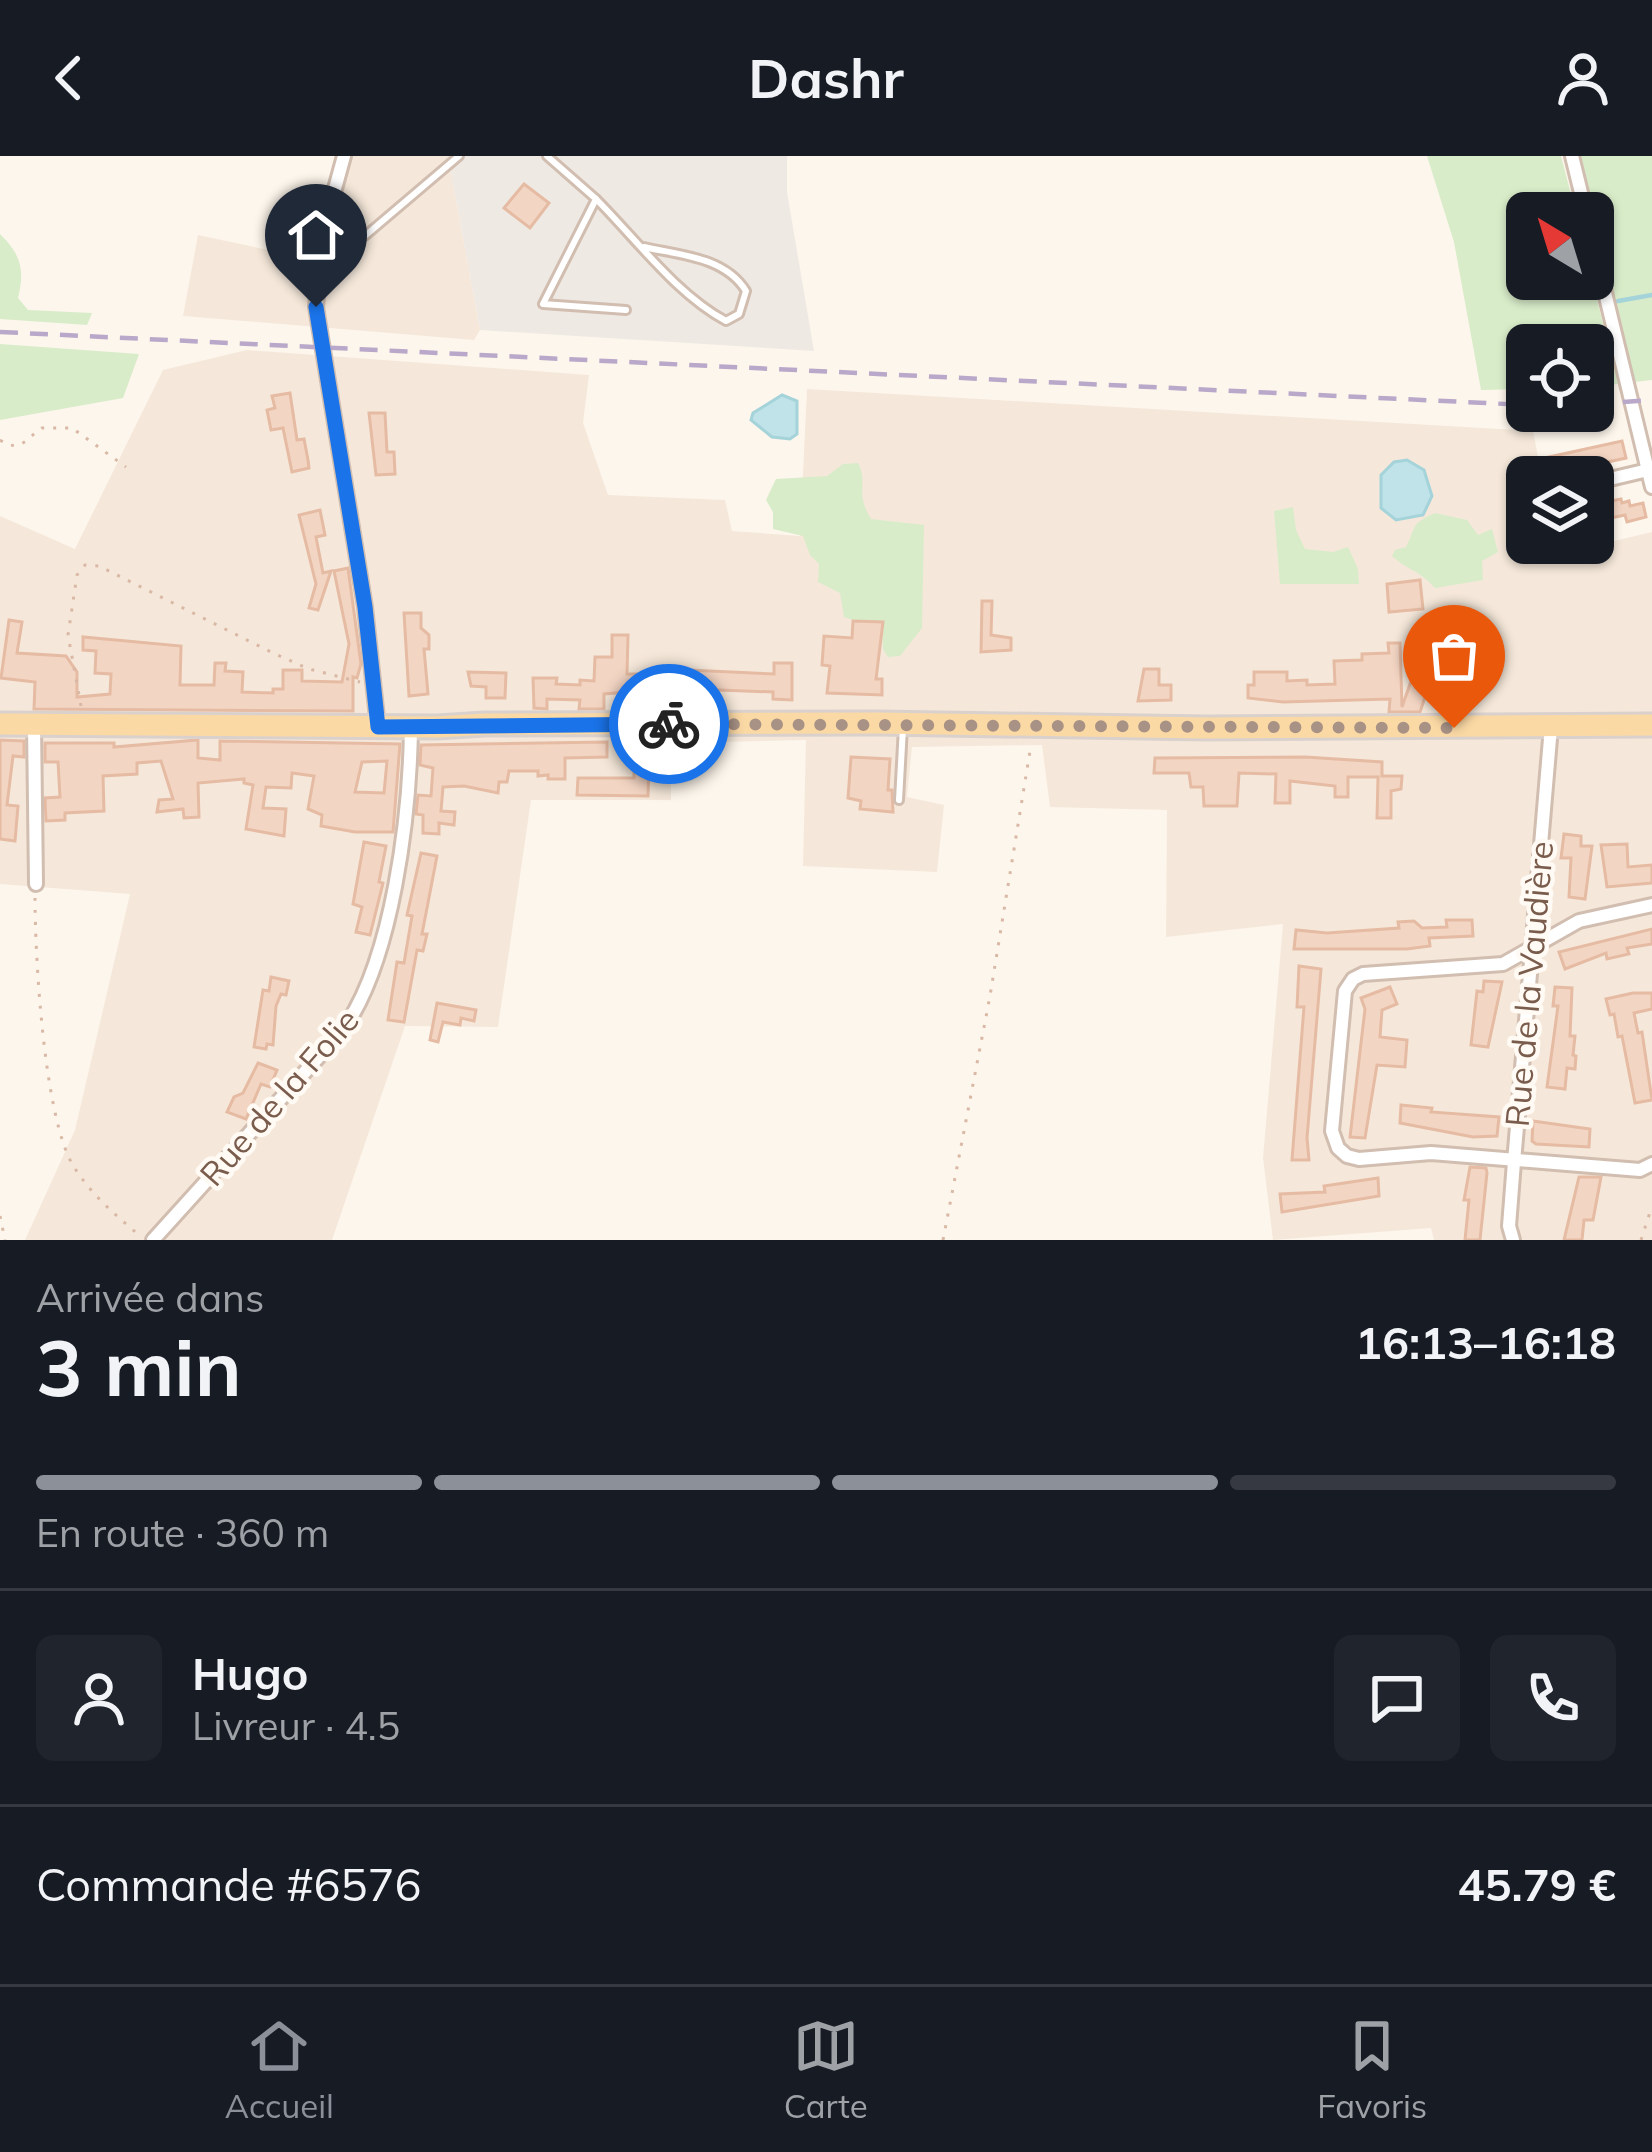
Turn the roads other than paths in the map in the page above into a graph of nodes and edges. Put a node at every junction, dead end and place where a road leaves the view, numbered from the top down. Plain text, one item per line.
1 (344, 156) edge
2 (459, 156) edge
3 (547, 156) edge
4 (1571, 156) edge
5 (1580, 192) edge
6 (596, 199) junction
7 (321, 247) junction
8 (644, 247) junction
9 (1607, 300) edge
10 (626, 310) dead end
11 (1648, 470) junction
12 (1614, 478) edge
13 (1652, 487) edge
14 (903, 723) junction
15 (0, 724) edge
16 (34, 725) junction
17 (1652, 725) edge
18 (378, 727) junction
19 (411, 727) junction
20 (1551, 727) junction
21 (899, 800) dead end
22 (36, 884) road end
23 (1652, 905) edge
24 (1533, 949) junction
25 (1514, 1162) junction
26 (1652, 1164) edge
27 (150, 1240) edge
28 (1514, 1240) edge

1 - 7 street
2 - 7 lane
3 - 6 lane
4 - 5 street
6 - 8 lane
6 - 10 lane
7 - 18 street
8 - 8 lane
9 - 11 street
11 - 12 street
11 - 13 street
14 - 19 main road
14 - 20 main road
14 - 21 lane
15 - 16 main road
16 - 18 main road
16 - 22 street
17 - 20 main road
18 - 19 main road
19 - 27 street, Rue de la Folie
20 - 24 street, Rue de la Vaudière
23 - 24 street
24 - 25 street, Rue de la Vaudière
24 - 25 street
25 - 26 street
25 - 28 street, Rue de la Vaudière

